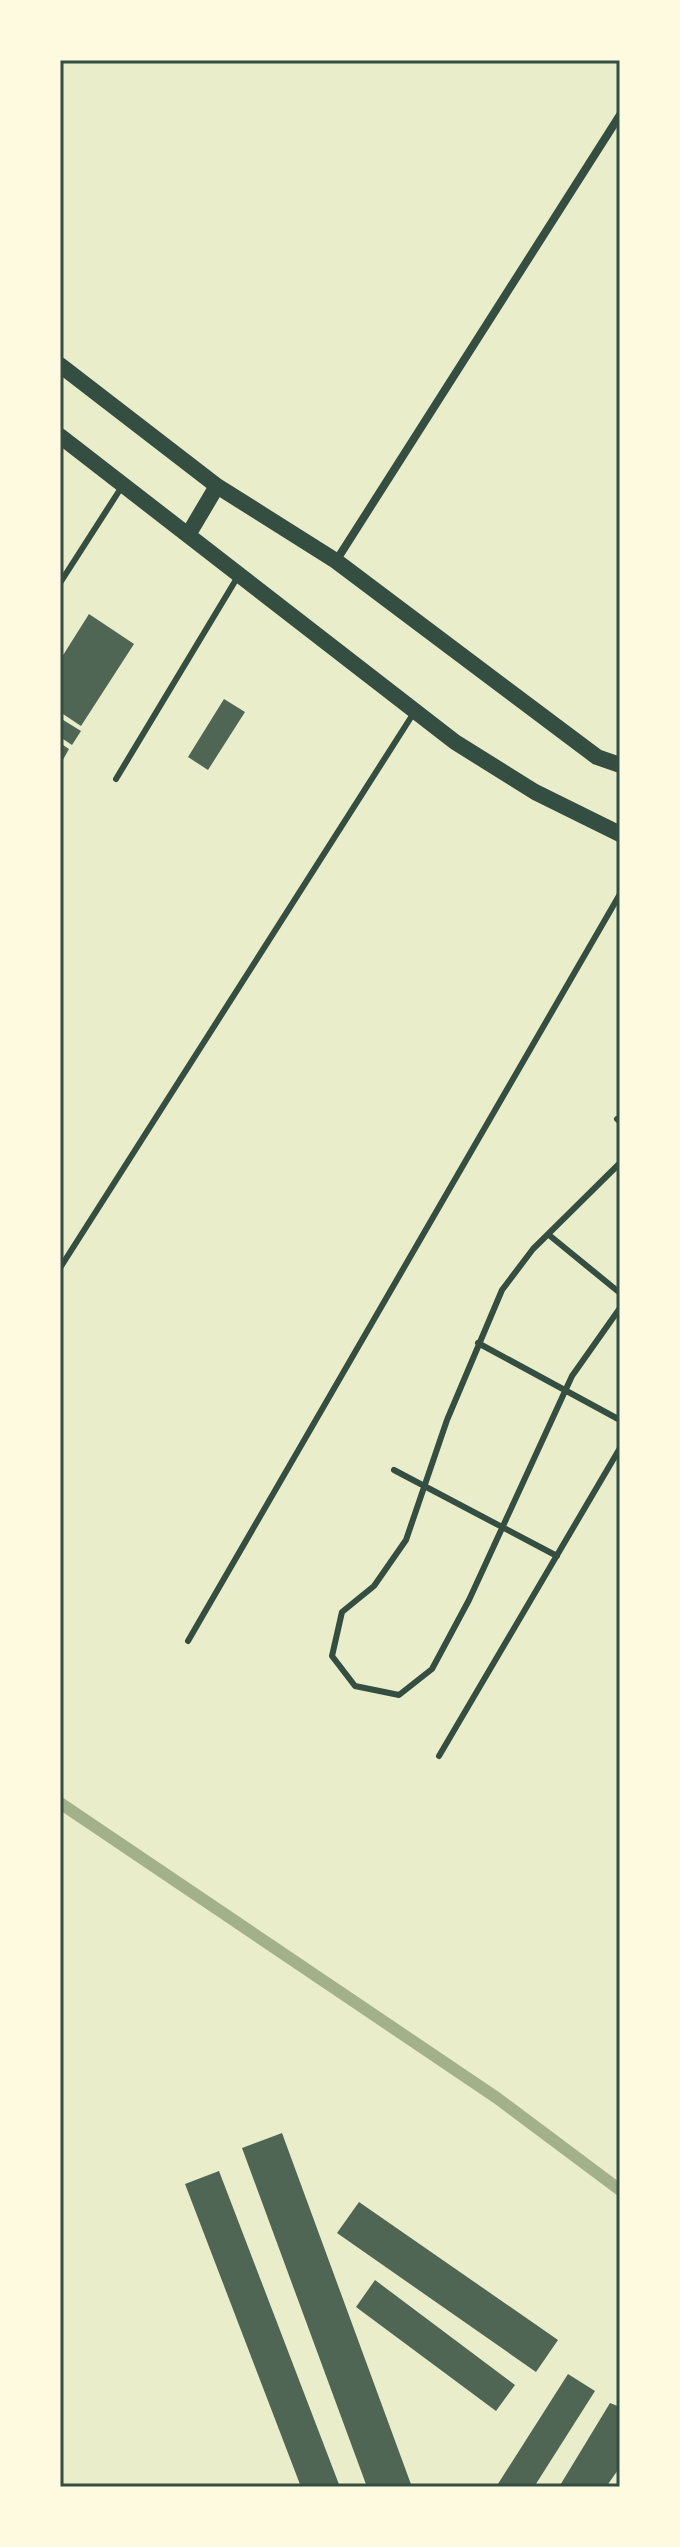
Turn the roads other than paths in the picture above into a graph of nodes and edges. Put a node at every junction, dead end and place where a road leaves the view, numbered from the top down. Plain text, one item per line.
1 (620, 115) edge
2 (60, 365) edge
3 (60, 436) edge
4 (123, 485) junction
5 (217, 486) junction
6 (188, 535) junction
7 (336, 561) junction
8 (239, 574) junction
9 (60, 583) edge
10 (415, 711) junction
11 (620, 765) edge
12 (116, 779) dead end
13 (620, 834) edge
14 (620, 894) edge
15 (620, 1163) edge
16 (549, 1235) junction
17 (60, 1268) edge
18 (620, 1293) edge
19 (620, 1308) edge
20 (478, 1343) junction
21 (566, 1391) junction
22 (620, 1420) edge
23 (620, 1448) edge
24 (394, 1470) dead end
25 (425, 1487) junction
26 (502, 1527) junction
27 (557, 1556) junction
28 (188, 1641) dead end
29 (439, 1756) dead end

1 - 7 street
2 - 5 main road
3 - 4 main road
4 - 6 main road
4 - 9 lane
5 - 6 main road
5 - 7 main road
6 - 8 main road
7 - 11 main road
8 - 10 main road
8 - 12 lane
10 - 13 main road
10 - 17 lane
14 - 28 lane
15 - 16 lane
16 - 18 lane
16 - 20 lane
19 - 21 lane
20 - 21 lane
20 - 25 lane
21 - 22 lane
21 - 26 lane
23 - 27 lane
24 - 25 lane
25 - 26 lane
25 - 26 lane
26 - 27 lane
27 - 29 lane

